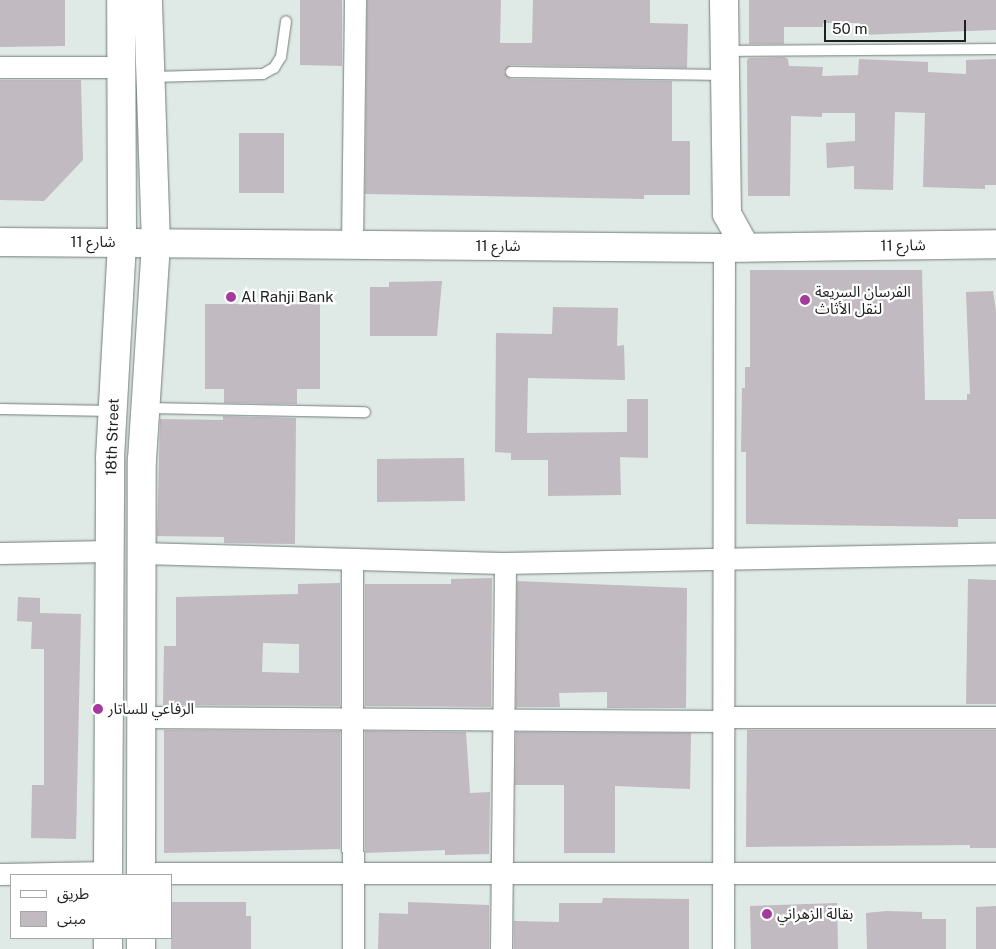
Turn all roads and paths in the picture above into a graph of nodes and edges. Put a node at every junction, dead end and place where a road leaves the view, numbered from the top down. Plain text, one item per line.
1 (121, 0) edge
2 (148, 0) edge
3 (355, 0) edge
4 (724, 0) edge
5 (286, 21) dead end
6 (996, 49) edge
7 (726, 63) junction
8 (120, 67) junction
9 (0, 68) edge
10 (511, 72) dead end
11 (151, 77) junction
12 (0, 242) edge
13 (122, 242) junction
14 (156, 244) junction
15 (996, 244) edge
16 (352, 245) junction
17 (734, 248) junction
18 (144, 408) junction
19 (0, 409) edge
20 (113, 411) junction
21 (365, 412) dead end
22 (110, 551) junction
23 (0, 553) edge
24 (141, 553) junction
25 (996, 554) edge
26 (352, 559) junction
27 (724, 559) junction
28 (505, 563) junction
29 (142, 717) junction
30 (352, 717) junction
31 (996, 717) edge
32 (503, 718) junction
33 (724, 719) junction
34 (504, 870) junction
35 (724, 871) junction
36 (352, 872) junction
37 (996, 872) edge
38 (108, 873) edge
39 (0, 874) edge
40 (141, 874) edge
41 (353, 949) edge
42 (501, 949) edge
43 (723, 949) edge

1 - 8 street, 18th Street
2 - 11 street
3 - 16 street
4 - 7 street
5 - 11 lane
6 - 7 lane
7 - 10 lane
7 - 17 street
8 - 9 street
8 - 13 street, 18th Street
11 - 14 street
12 - 13 street, شارع 11
13 - 14 street, شارع 11
13 - 20 street, 18th Street
14 - 16 street, شارع 11
14 - 18 street
15 - 17 street, شارع 11
16 - 17 street, شارع 11
17 - 27 street
18 - 21 lane
18 - 24 street
19 - 20 lane
20 - 22 street, 18th Street
22 - 23 street
22 - 38 street, 18th Street
24 - 26 street
24 - 29 street
25 - 27 street
26 - 28 street
26 - 30 street
27 - 28 street
27 - 33 street
28 - 32 street
29 - 30 street
29 - 40 street
30 - 32 street
30 - 36 street
31 - 33 street
32 - 33 street
32 - 34 street
33 - 35 street
34 - 35 street
34 - 36 street
34 - 42 street
35 - 37 street
35 - 43 street
36 - 40 street
36 - 41 street
38 - 39 street

